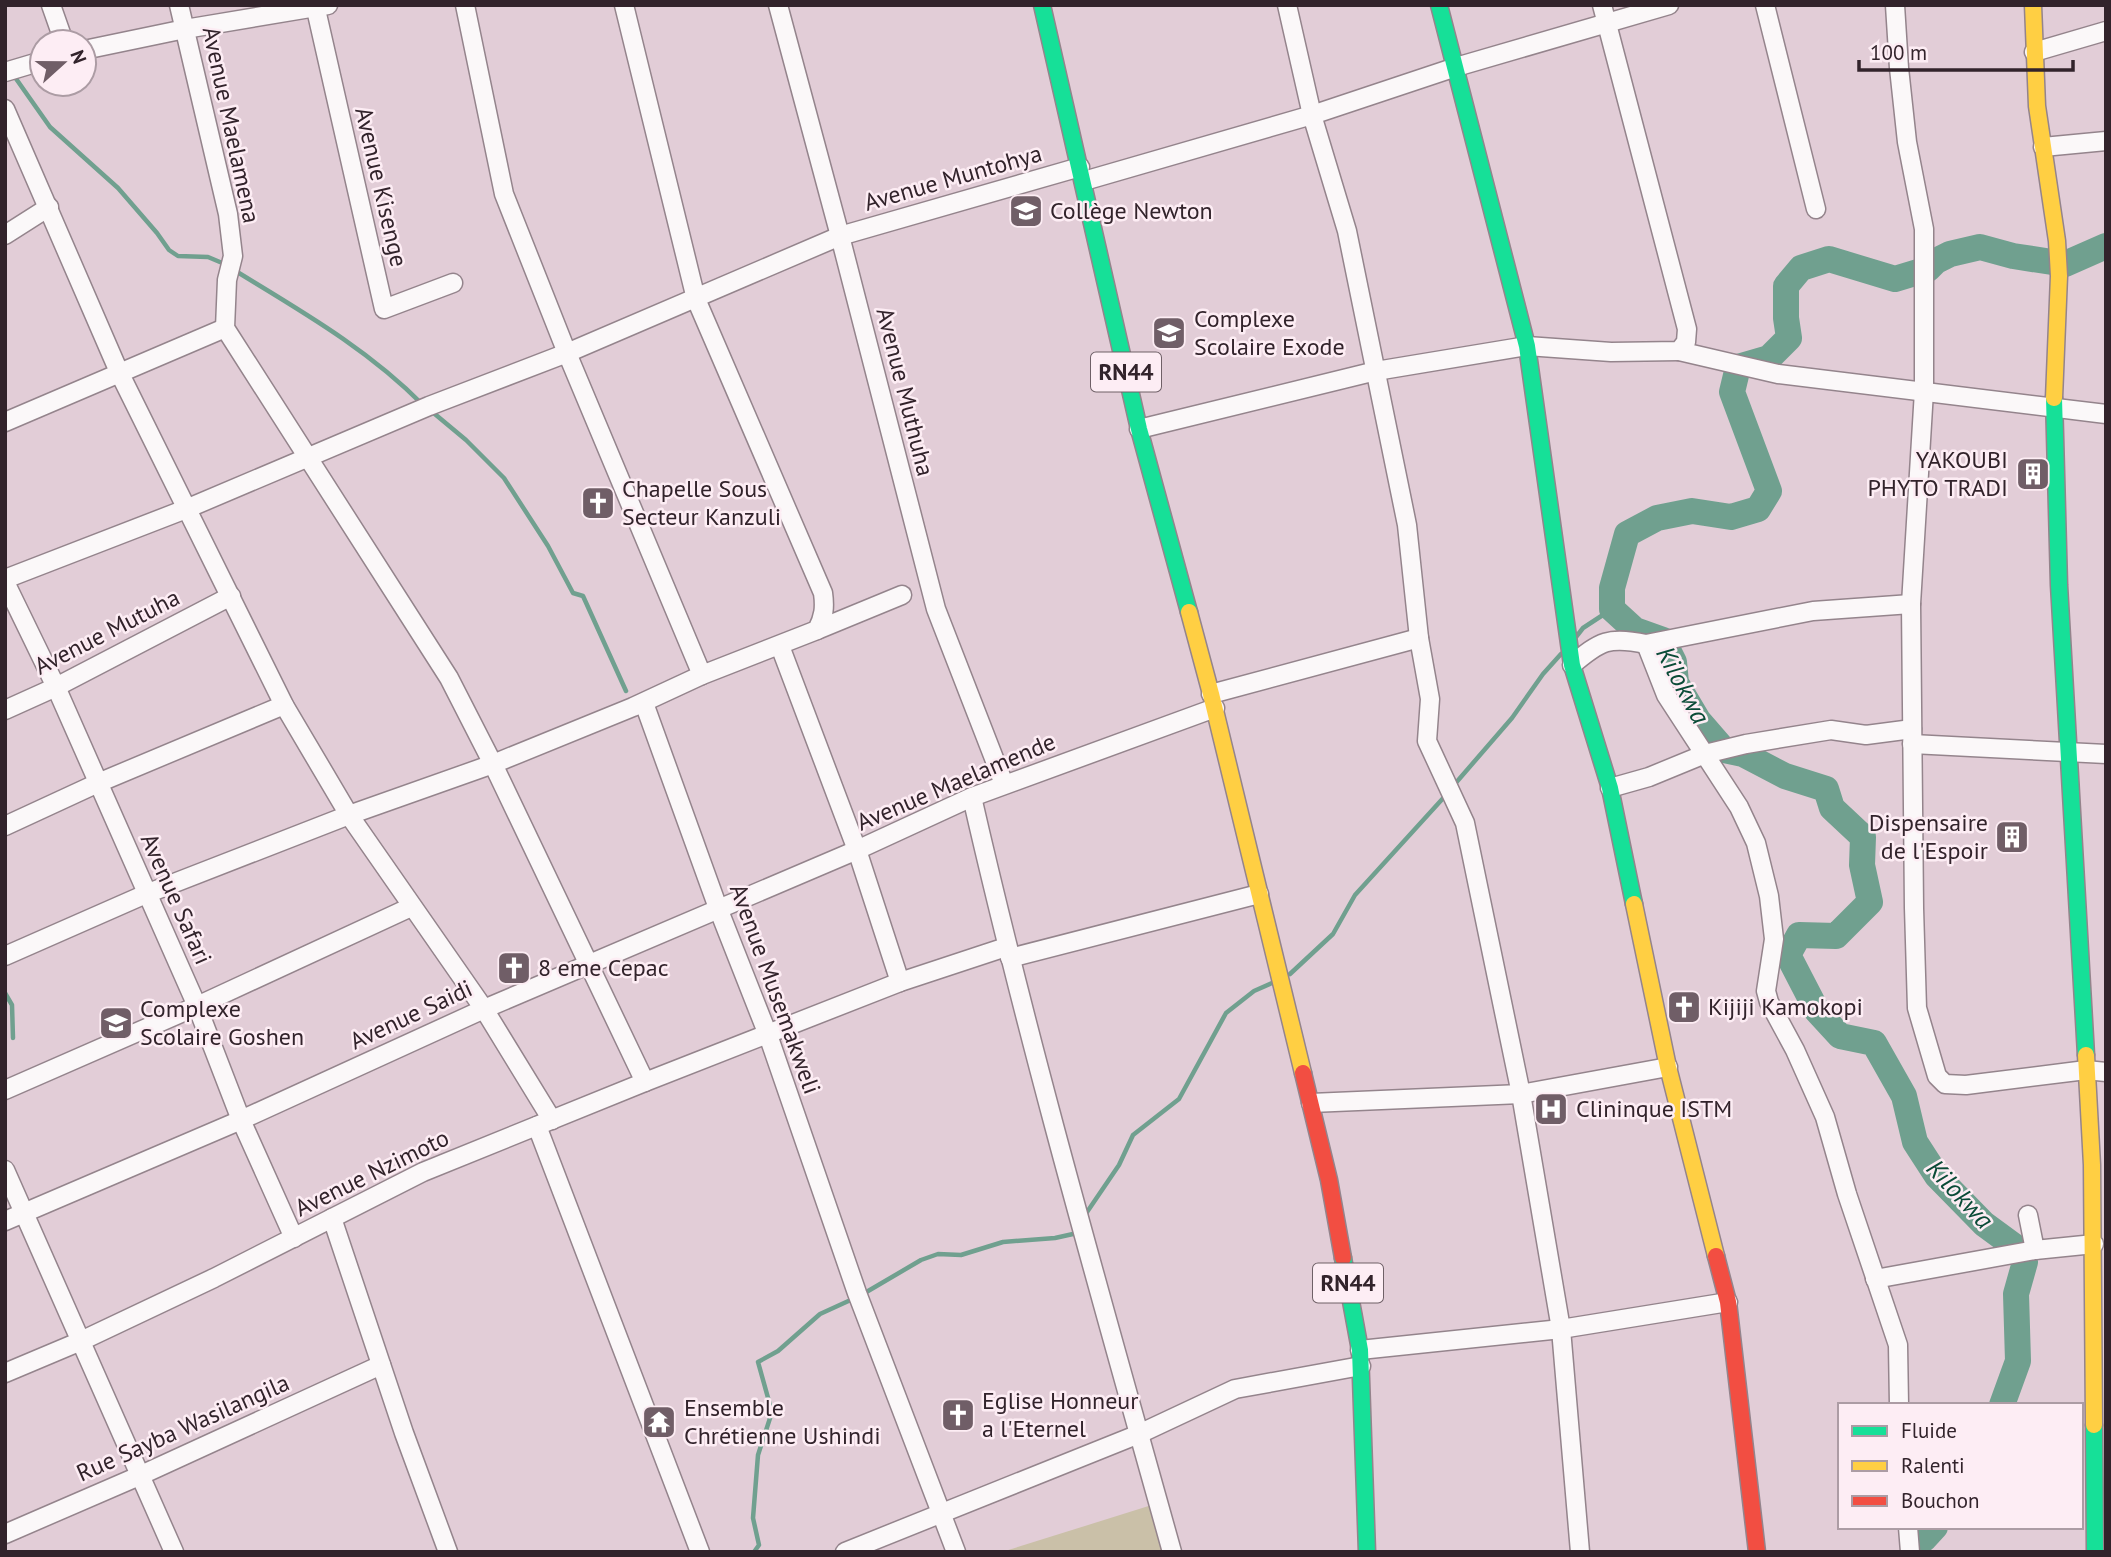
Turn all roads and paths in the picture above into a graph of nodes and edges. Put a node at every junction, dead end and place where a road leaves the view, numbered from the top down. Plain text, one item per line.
1 (51, 5) edge
2 (179, 5) edge
3 (465, 5) edge
4 (624, 5) edge
5 (778, 5) edge
6 (1042, 5) edge
7 (1287, 5) edge
8 (1439, 5) edge
9 (1669, 5) edge
10 (1765, 5) edge
11 (1895, 5) edge
12 (2033, 5) edge
13 (319, 6) edge
14 (1604, 14) edge
15 (59, 28) edge
16 (186, 29) junction
17 (2106, 32) edge
18 (98, 47) edge
19 (2034, 52) junction
20 (28, 65) edge
21 (1456, 66) junction
22 (9, 71) edge
23 (5, 109) edge
24 (1312, 115) junction
25 (2106, 141) edge
26 (2043, 147) junction
27 (1082, 174) junction
28 (49, 207) junction
29 (1815, 209) dead end
30 (5, 234) edge
31 (840, 236) junction
32 (453, 283) dead end
33 (696, 299) junction
34 (225, 328) junction
35 (1527, 346) junction
36 (1679, 351) junction
37 (567, 353) junction
38 (1376, 371) junction
39 (119, 372) junction
40 (1924, 391) junction
41 (2054, 407) junction
42 (2106, 414) edge
43 (5, 422) edge
44 (1139, 429) junction
45 (309, 456) junction
46 (186, 509) junction
47 (5, 581) edge
48 (902, 594) dead end
49 (231, 596) junction
50 (1911, 604) junction
51 (817, 630) junction
52 (1419, 638) junction
53 (1658, 641) junction
54 (780, 646) junction
55 (1570, 651) junction
56 (702, 675) junction
57 (56, 687) junction
58 (1213, 701) junction
59 (644, 703) junction
60 (284, 705) junction
61 (5, 710) edge
62 (1912, 736) junction
63 (2067, 752) junction
64 (1705, 754) junction
65 (2106, 754) edge
66 (493, 764) junction
67 (98, 783) junction
68 (1004, 784) junction
69 (1610, 788) junction
70 (972, 797) junction
71 (349, 815) junction
72 (5, 826) edge
73 (857, 850) junction
74 (146, 894) junction
75 (1259, 894) junction
76 (411, 907) junction
77 (718, 908) junction
78 (1008, 953) junction
79 (5, 956) edge
80 (589, 964) junction
81 (900, 982) junction
82 (197, 1006) junction
83 (484, 1009) junction
84 (768, 1035) junction
85 (1668, 1067) junction
86 (2086, 1070) junction
87 (2106, 1072) edge
88 (645, 1082) junction
89 (5, 1090) edge
90 (1521, 1094) junction
91 (1311, 1103) junction
92 (242, 1120) junction
93 (545, 1123) junction
94 (5, 1170) edge
95 (25, 1213) junction
96 (2028, 1215) dead end
97 (332, 1218) junction
98 (5, 1221) edge
99 (294, 1238) junction
100 (2094, 1244) junction
101 (2032, 1250) junction
102 (1875, 1279) junction
103 (1728, 1302) junction
104 (1561, 1329) junction
105 (81, 1341) junction
106 (1361, 1358) junction
107 (381, 1365) junction
108 (5, 1373) edge
109 (1899, 1403) edge
110 (1139, 1434) junction
111 (139, 1476) junction
112 (2094, 1498) edge
113 (942, 1514) junction
114 (1908, 1529) edge
115 (5, 1534) edge
116 (174, 1552) edge
117 (448, 1552) edge
118 (700, 1552) edge
119 (845, 1552) edge
120 (956, 1552) edge
121 (1172, 1552) edge
122 (1367, 1552) edge
123 (1580, 1552) edge
124 (1757, 1552) edge
125 (1910, 1552) edge
126 (2095, 1552) edge

1 - 15 street
2 - 16 street, Avenue Maelamena
3 - 37 street
4 - 33 street
5 - 31 street, Avenue Muthuha
6 - 27 street, RN44
7 - 24 street
8 - 21 street
9 - 14 street, Avenue Muntohya
10 - 29 street
11 - 40 street
12 - 19 street
13 - 16 street
13 - 32 street, Avenue Kisenge
14 - 21 street, Avenue Muntohya
14 - 36 street
16 - 18 street
16 - 34 street, Avenue Maelamena
17 - 19 street
19 - 26 street
20 - 22 street
21 - 24 street, Avenue Muntohya
21 - 35 street
23 - 28 street
24 - 27 street, Avenue Muntohya
24 - 38 street
25 - 26 street
26 - 41 street
27 - 31 street, Avenue Muntohya
27 - 44 street, RN44
28 - 30 street
28 - 39 street
31 - 33 street, Avenue Muntohya
31 - 68 street, Avenue Muthuha
33 - 37 street, Avenue Muntohya
33 - 51 street
34 - 39 street
34 - 45 street
35 - 36 street
35 - 38 street
35 - 55 street
36 - 40 street
37 - 45 street, Avenue Muntohya
37 - 56 street
38 - 44 street
38 - 52 street
39 - 43 street
39 - 46 street
40 - 41 street
40 - 50 street
41 - 42 street
41 - 63 street
44 - 58 street, RN44
45 - 46 street, Avenue Muntohya
45 - 66 street
46 - 47 street, Avenue Muntohya
46 - 49 street
47 - 57 street, Avenue Safari
48 - 51 street
49 - 57 street, Avenue Mutuha
49 - 60 street
50 - 53 street
50 - 62 street
51 - 54 street
52 - 58 street, Avenue Maelamende
52 - 90 street
53 - 55 street
53 - 64 street
54 - 56 street
54 - 73 street
55 - 69 street
56 - 59 street
57 - 61 street, Avenue Mutuha
57 - 67 street, Avenue Safari
58 - 68 street, Avenue Maelamende
58 - 75 street, RN44
59 - 66 street
59 - 77 street, Avenue Musemakweli
60 - 67 street
60 - 71 street
62 - 63 street
62 - 64 street
62 - 86 street
63 - 65 street
63 - 86 street
64 - 69 street
64 - 102 street
66 - 71 street
66 - 80 street
67 - 72 street
67 - 74 street, Avenue Safari
68 - 70 street, Avenue Maelamende
69 - 85 street
70 - 73 street, Avenue Maelamende
70 - 78 street
71 - 74 street
71 - 76 street
73 - 77 street, Avenue Maelamende
73 - 81 street
74 - 79 street
74 - 82 street, Avenue Safari
75 - 78 street
75 - 91 street, RN44
76 - 82 street
76 - 83 street
77 - 80 street, Avenue Saidi
77 - 84 street, Avenue Musemakweli
78 - 81 street
78 - 110 street
80 - 83 street, Avenue Saidi
80 - 88 street
81 - 84 street
82 - 89 street
82 - 92 street, Avenue Safari
83 - 92 street, Avenue Saidi
83 - 93 street
84 - 88 street, Avenue Nzimoto
84 - 113 street, Avenue Musemakweli
85 - 90 street
85 - 103 street
86 - 87 street
86 - 100 street
88 - 93 street, Avenue Nzimoto
90 - 91 street
90 - 104 street
91 - 106 street, RN44
92 - 95 street, Avenue Saidi
92 - 99 street, Avenue Safari
93 - 97 street, Avenue Nzimoto
93 - 118 street
94 - 95 street
95 - 98 street, Avenue Saidi
95 - 105 street
96 - 101 street
97 - 99 street, Avenue Nzimoto
97 - 107 street
99 - 105 street, Avenue Nzimoto
100 - 101 street
100 - 112 street
101 - 102 street
102 - 109 street
103 - 104 street
103 - 124 street
104 - 106 street
104 - 123 street
105 - 108 street, Avenue Nzimoto
105 - 111 street
106 - 110 street
106 - 122 street, RN44
107 - 111 street, Rue Sayba Wasilangila
107 - 117 street
110 - 113 street
110 - 121 street
111 - 115 street, Rue Sayba Wasilangila
111 - 116 street
112 - 126 street
113 - 119 street
113 - 120 street, Avenue Musemakweli
114 - 125 street

